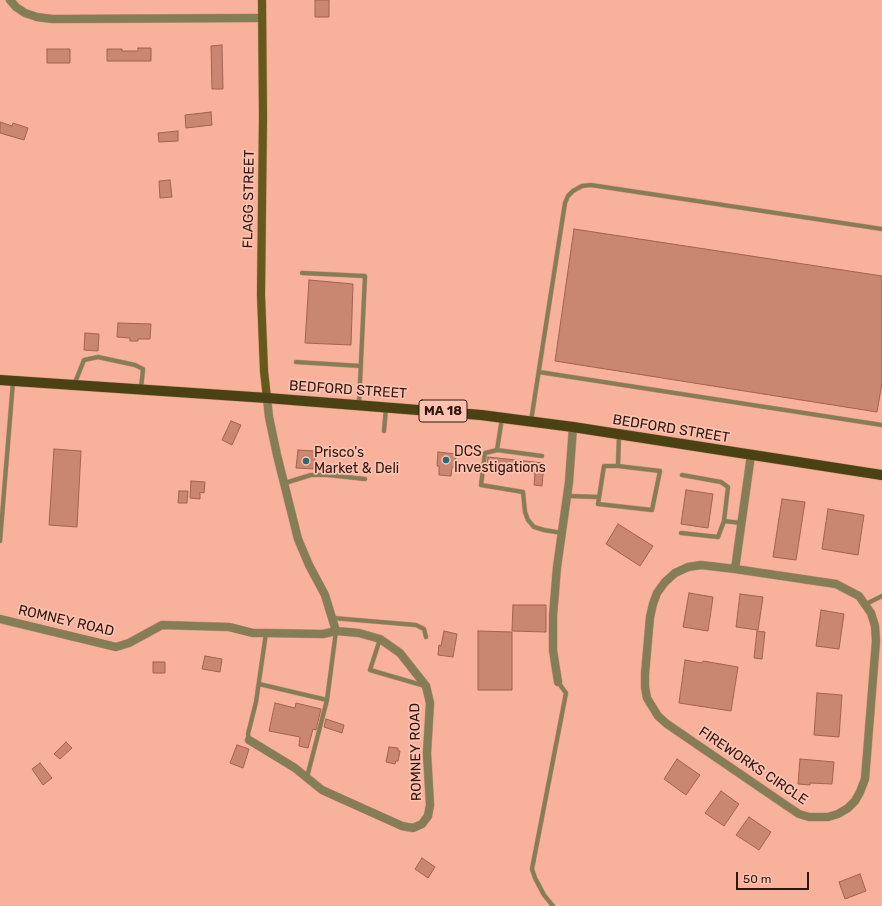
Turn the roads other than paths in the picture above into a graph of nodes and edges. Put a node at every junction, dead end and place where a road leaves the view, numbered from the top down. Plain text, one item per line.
1 (10, 0) edge
2 (262, 0) edge
3 (261, 18) junction
4 (882, 229) edge
5 (302, 273) dead end
6 (296, 362) dead end
7 (361, 366) junction
8 (539, 372) junction
9 (0, 380) edge
10 (13, 381) junction
11 (74, 385) junction
12 (141, 390) junction
13 (267, 398) junction
14 (359, 405) junction
15 (386, 407) junction
16 (502, 418) junction
17 (531, 422) junction
18 (882, 425) edge
19 (573, 427) junction
20 (384, 431) dead end
21 (619, 435) junction
22 (497, 450) junction
23 (751, 455) junction
24 (542, 456) dead end
25 (618, 466) junction
26 (682, 475) dead end
27 (882, 475) edge
28 (365, 479) dead end
29 (285, 483) junction
30 (567, 496) junction
31 (599, 497) junction
32 (724, 521) junction
33 (742, 523) junction
34 (562, 533) junction
35 (681, 533) dead end
36 (0, 541) edge
37 (735, 569) junction
38 (882, 596) edge
39 (866, 604) junction
40 (333, 618) junction
41 (0, 619) edge
42 (336, 631) junction
43 (266, 634) junction
44 (426, 637) dead end
45 (380, 639) junction
46 (558, 682) joint
47 (259, 684) junction
48 (426, 686) junction
49 (327, 700) junction
50 (249, 740) joint
51 (307, 778) junction
52 (552, 906) edge

1 - 3 street
2 - 3 street, FLAGG STREET
3 - 13 street, FLAGG STREET
4 - 8 lane
5 - 7 lane
6 - 7 lane
7 - 14 lane
8 - 17 lane
8 - 18 lane
9 - 10 main road, BEDFORD STREET / MA 18
10 - 11 main road, BEDFORD STREET / MA 18
10 - 36 lane
11 - 12 main road, BEDFORD STREET / MA 18
11 - 12 lane
12 - 13 main road, BEDFORD STREET / MA 18
13 - 14 main road, BEDFORD STREET / MA 18
13 - 29 street
14 - 15 main road, BEDFORD STREET / MA 18
15 - 16 main road, BEDFORD STREET / MA 18
15 - 20 lane
16 - 17 main road, BEDFORD STREET / MA 18
16 - 22 lane
17 - 19 main road, BEDFORD STREET / MA 18
19 - 21 main road, BEDFORD STREET / MA 18
19 - 30 street
21 - 23 main road, BEDFORD STREET / MA 18
21 - 25 lane
22 - 24 lane
22 - 34 lane
23 - 27 main road, BEDFORD STREET / MA 18
23 - 33 street
25 - 31 lane
25 - 31 lane
26 - 32 lane
28 - 29 lane
29 - 40 street
30 - 31 lane
30 - 34 street
32 - 33 lane
32 - 35 lane
33 - 37 street
34 - 46 street
37 - 39 street, FIREWORKS CIRCLE
37 - 39 street, FIREWORKS CIRCLE
38 - 39 lane
40 - 42 street
40 - 44 lane
41 - 43 street, ROMNEY ROAD
42 - 43 street, ROMNEY ROAD
42 - 45 street, ROMNEY ROAD
42 - 49 lane
43 - 47 lane
45 - 48 street, ROMNEY ROAD
45 - 48 lane
46 - 52 lane
47 - 49 lane
47 - 50 lane
48 - 51 street, ROMNEY ROAD
49 - 51 lane
50 - 51 street, ROMNEY ROAD

